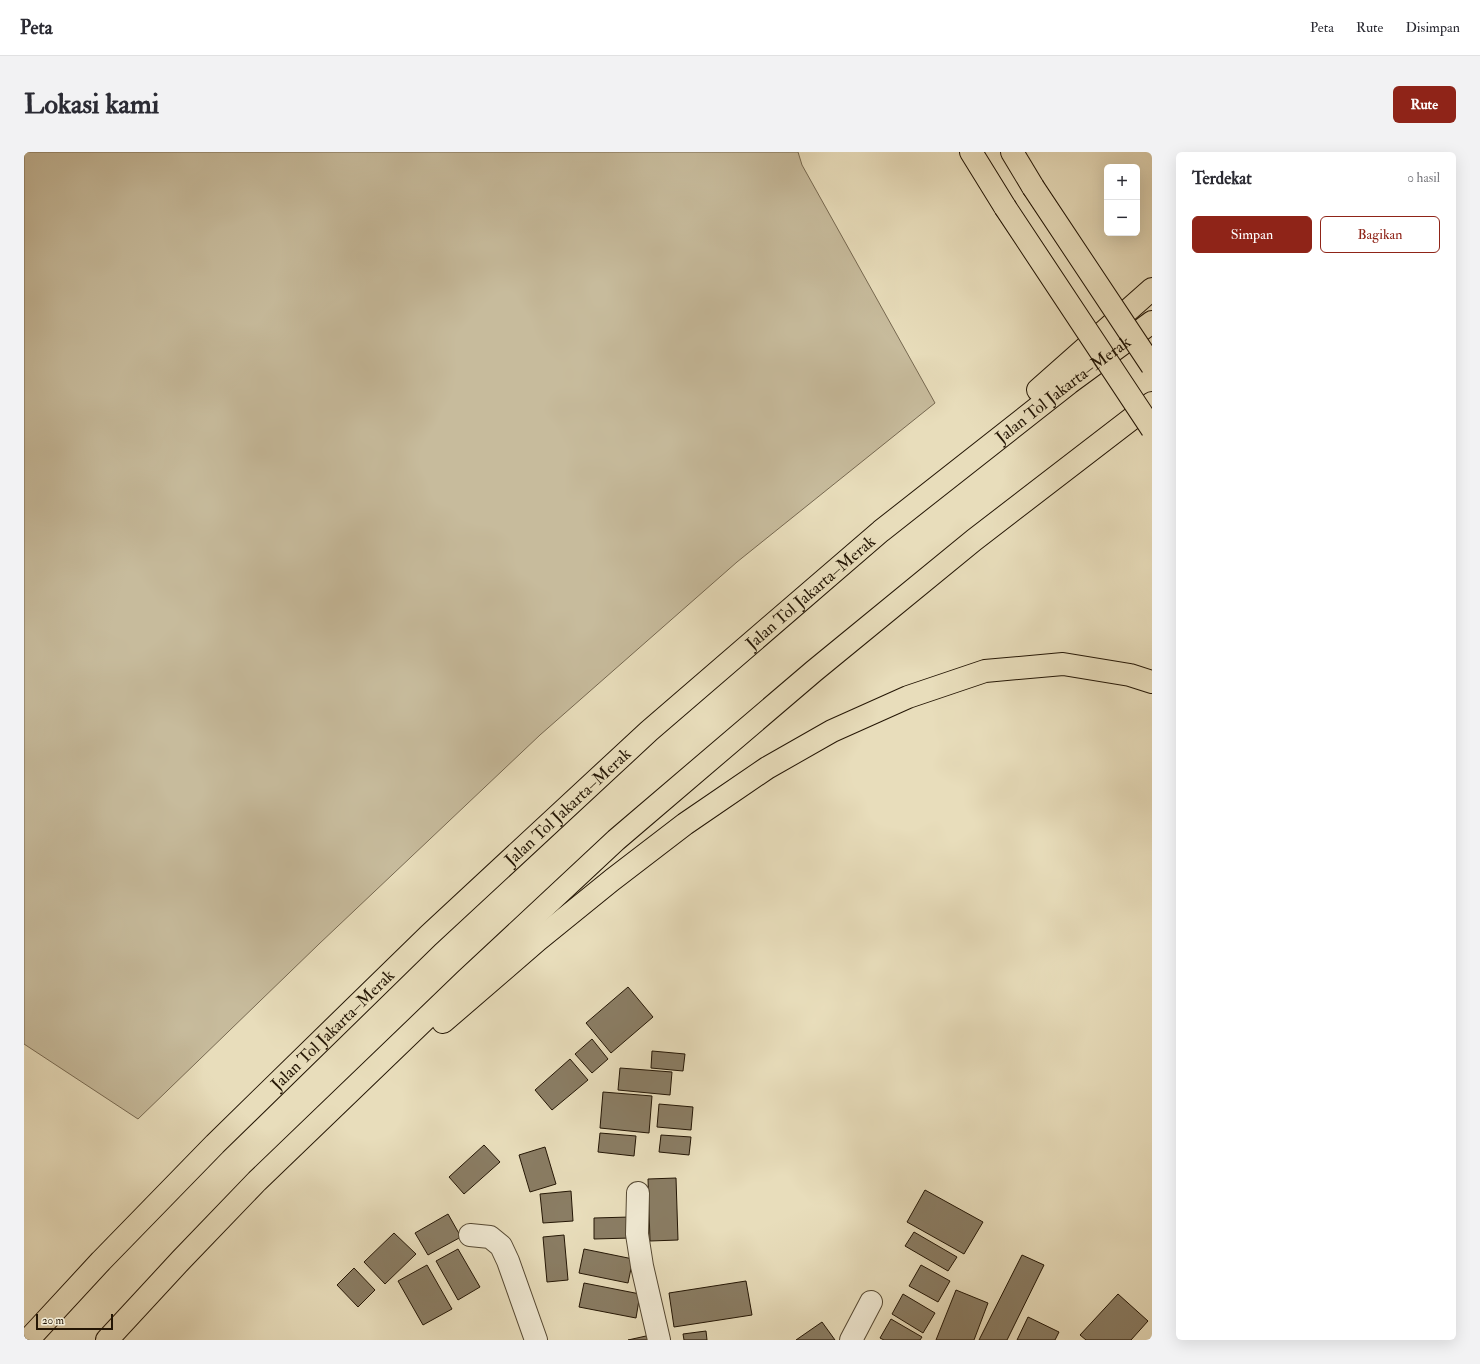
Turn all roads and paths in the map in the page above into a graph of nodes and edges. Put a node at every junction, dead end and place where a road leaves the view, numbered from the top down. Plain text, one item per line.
1 (971, 152) edge
2 (1012, 152) edge
3 (1152, 289) edge
4 (1152, 322) edge
5 (1152, 366) edge
6 (1152, 403) edge
7 (1152, 429) edge
8 (881, 531) junction
9 (1152, 682) edge
10 (257, 1181) junction
11 (638, 1193) dead end
12 (470, 1235) dead end
13 (871, 1302) dead end
14 (28, 1340) edge
15 (107, 1340) edge
16 (536, 1340) edge
17 (659, 1340) edge
18 (851, 1340) edge

1 - 7 highway, bridge
2 - 5 highway, bridge
3 - 8 highway
4 - 8 highway, Jalan Tol Jakarta–Merak
6 - 10 highway
8 - 14 highway, Jalan Tol Jakarta–Merak
9 - 10 highway
10 - 15 highway
11 - 17 street
12 - 16 street
13 - 18 street

